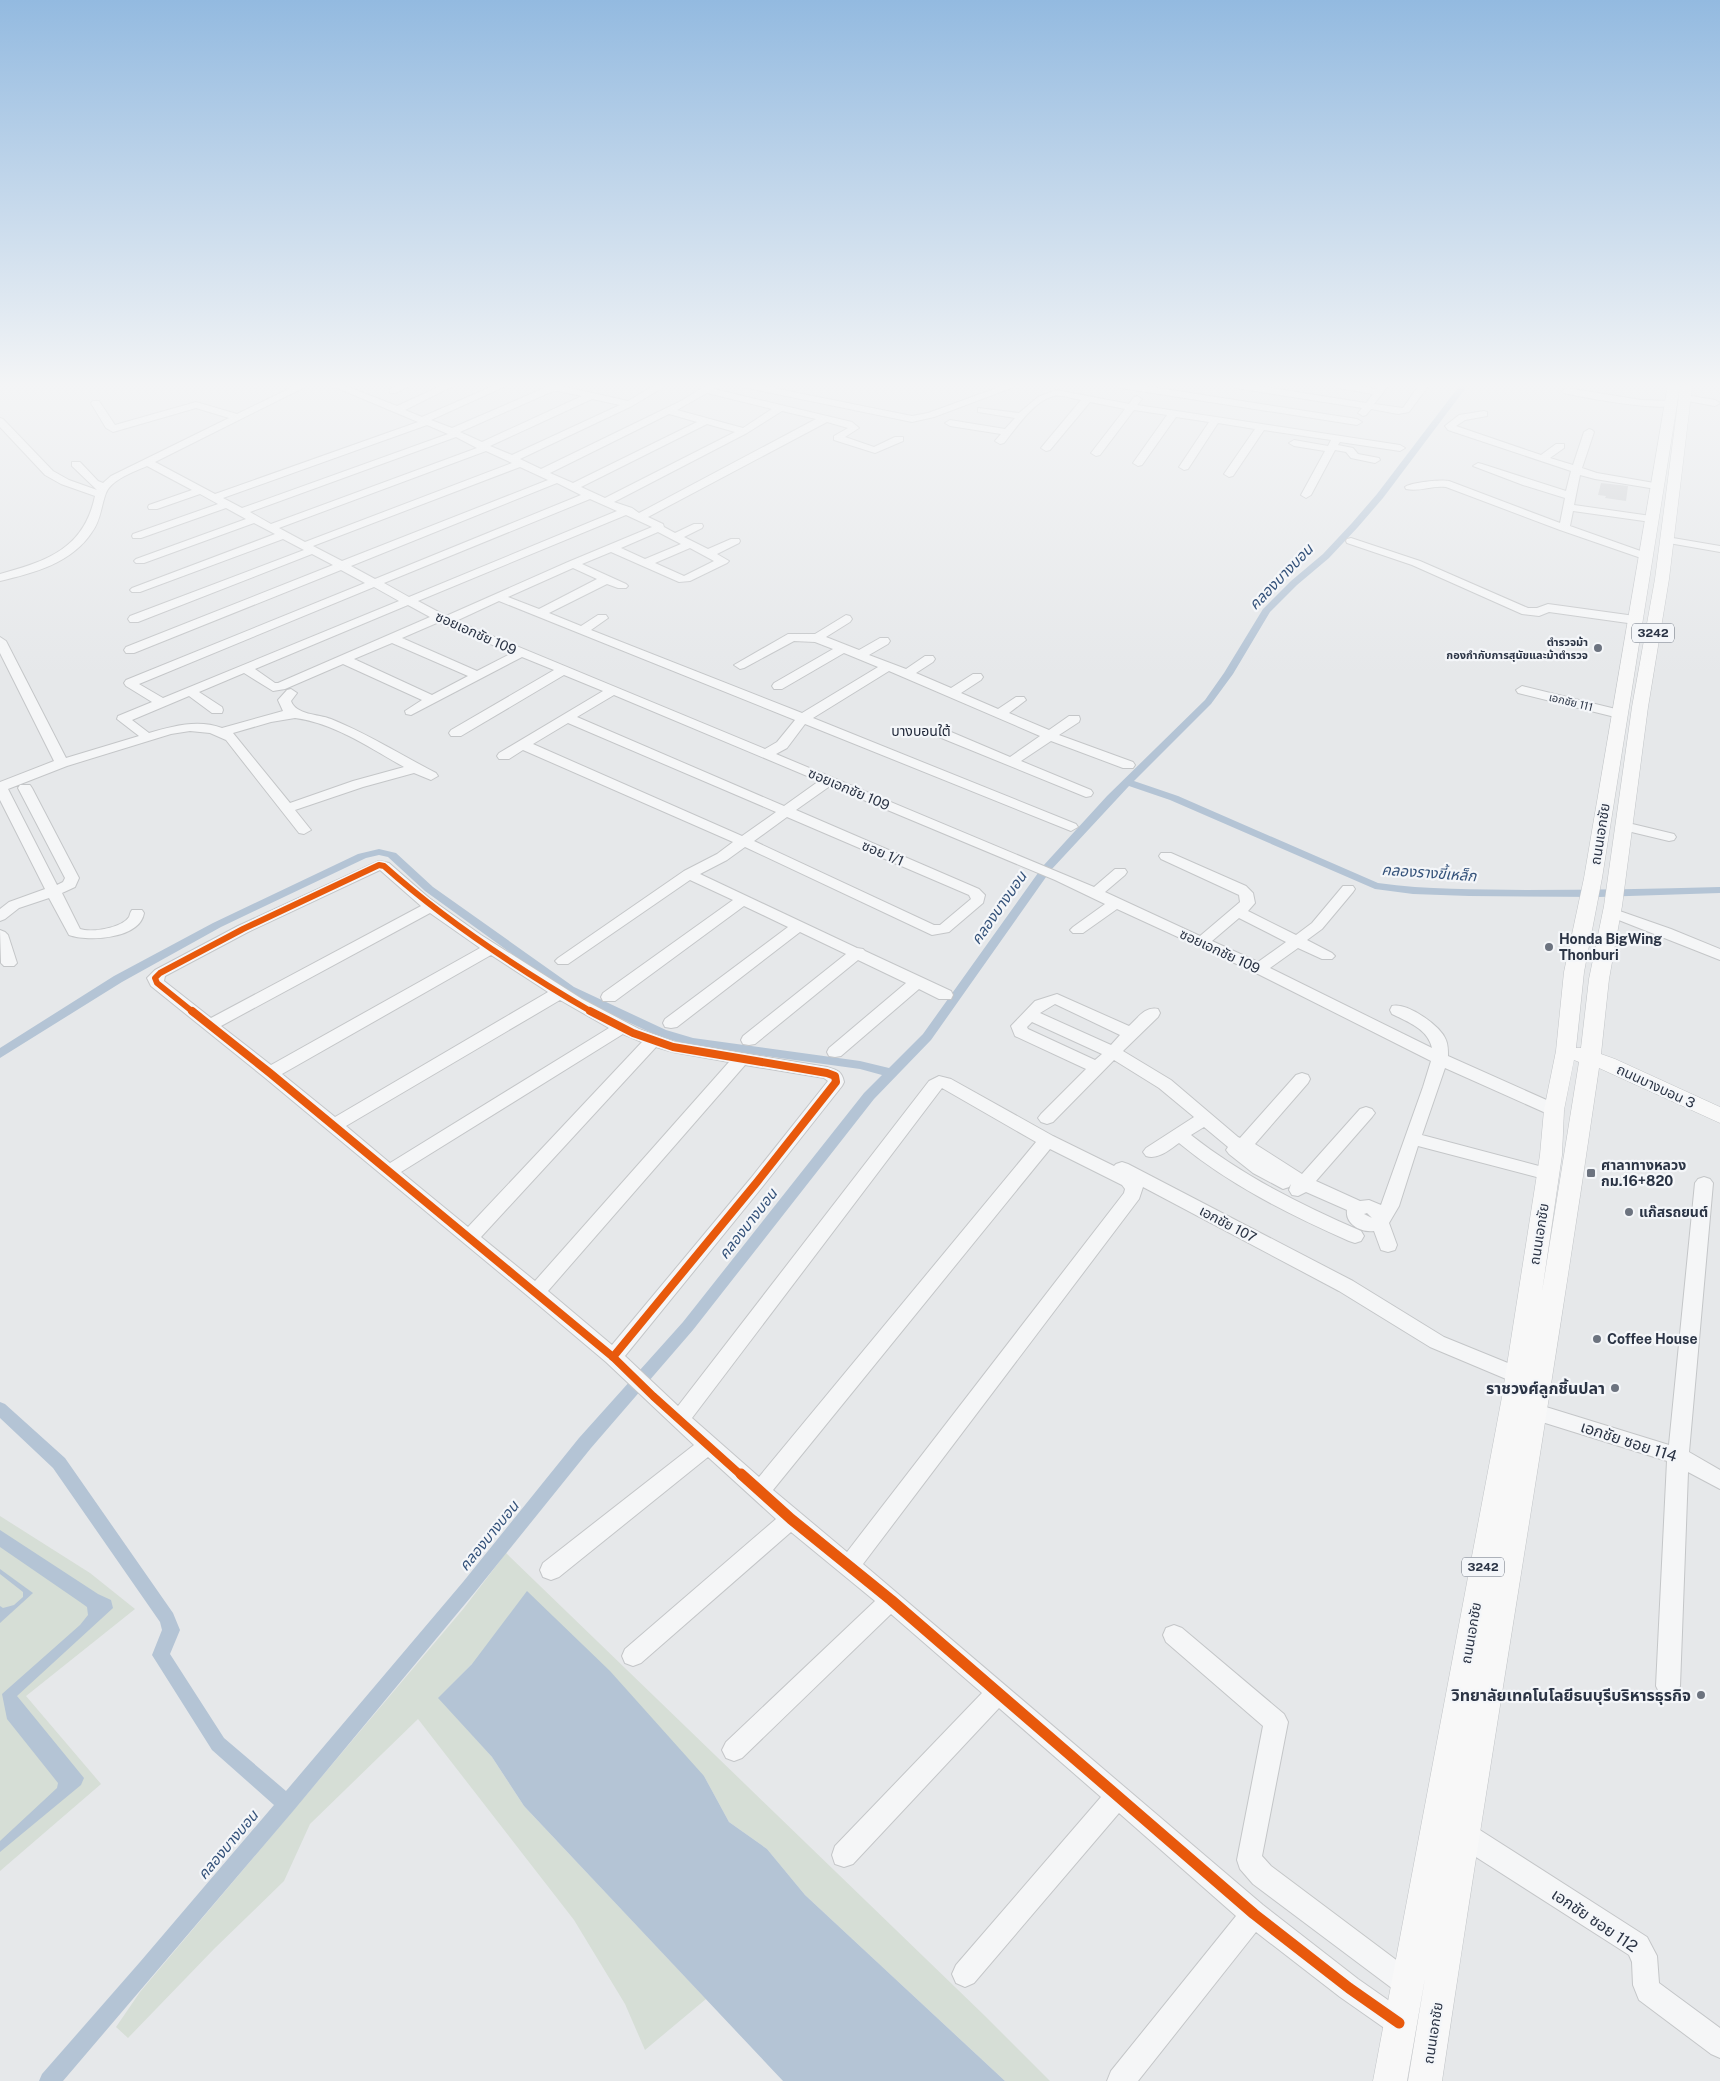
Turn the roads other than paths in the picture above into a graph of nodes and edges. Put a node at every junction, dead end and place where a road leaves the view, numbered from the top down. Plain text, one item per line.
1 (66, 482) edge
2 (93, 482) edge
3 (110, 482) edge
4 (184, 482) edge
5 (257, 482) edge
6 (321, 482) edge
7 (390, 482) edge
8 (465, 482) edge
9 (551, 482) edge
10 (566, 482) edge
11 (582, 482) edge
12 (644, 482) edge
13 (705, 482) edge
14 (1314, 482) edge
15 (1433, 482) edge
16 (1443, 482) edge
17 (1523, 482) edge
18 (1574, 482) edge
19 (1632, 482) edge
20 (1657, 482) edge
21 (1675, 482) edge
22 (574, 486) junction
23 (1410, 486) dead end
24 (1656, 486) junction
25 (101, 490) junction
26 (200, 491) junction
27 (592, 494) junction
28 (1306, 495) dead end
29 (1571, 496) junction
30 (213, 498) junction
31 (607, 501) junction
32 (226, 505) junction
33 (152, 507) dead end
34 (1568, 508) junction
35 (628, 510) junction
36 (240, 512) junction
37 (641, 516) junction
38 (1651, 519) junction
39 (253, 520) junction
40 (698, 526) dead end
41 (269, 528) junction
42 (658, 528) junction
43 (1564, 528) junction
44 (138, 536) dead end
45 (283, 536) junction
46 (675, 537) junction
47 (1352, 540) dead end
48 (1667, 540) junction
49 (735, 541) dead end
50 (690, 544) junction
51 (307, 548) junction
52 (612, 548) junction
53 (1720, 549) edge
54 (709, 553) junction
55 (1645, 556) junction
56 (140, 561) dead end
57 (646, 563) junction
58 (572, 564) junction
59 (341, 566) junction
60 (0, 578) edge
61 (607, 579) junction
62 (374, 583) junction
63 (622, 586) dead end
64 (136, 590) dead end
65 (498, 597) junction
66 (409, 601) junction
67 (540, 613) junction
68 (602, 618) dead end
69 (134, 619) dead end
70 (443, 619) junction
71 (846, 619) dead end
72 (1634, 620) junction
73 (580, 630) junction
74 (391, 638) junction
75 (817, 638) junction
76 (0, 641) edge
77 (884, 641) dead end
78 (842, 649) junction
79 (130, 650) dead end
80 (521, 653) junction
81 (860, 655) junction
82 (343, 659) junction
83 (929, 659) dead end
84 (740, 665) dead end
85 (888, 666) junction
86 (245, 668) junction
87 (563, 670) junction
88 (906, 674) junction
89 (478, 676) junction
90 (977, 677) dead end
91 (778, 686) dead end
92 (1522, 690) dead end
93 (189, 691) junction
94 (612, 691) junction
95 (291, 693) dead end
96 (952, 693) junction
97 (433, 700) junction
98 (1020, 700) dead end
99 (160, 702) junction
100 (217, 710) dead end
101 (411, 711) dead end
102 (1002, 713) junction
103 (295, 714) junction
104 (1620, 714) junction
105 (568, 718) junction
106 (803, 718) junction
107 (1074, 719) dead end
108 (224, 732) junction
109 (939, 732) dead end
110 (143, 733) dead end
111 (456, 733) dead end
112 (1048, 735) junction
113 (523, 745) junction
114 (766, 754) junction
115 (504, 756) dead end
116 (1011, 762) junction
117 (62, 763) junction
118 (1128, 765) dead end
119 (416, 768) junction
120 (431, 776) dead end
121 (829, 780) junction
122 (23, 783) junction
123 (1086, 793) dead end
124 (287, 808) junction
125 (786, 812) junction
126 (1624, 826) junction
127 (1071, 827) dead end
128 (304, 830) dead end
129 (1669, 837) dead end
130 (744, 842) junction
131 (1166, 856) dead end
132 (1120, 872) dead end
133 (689, 874) junction
134 (1348, 889) dead end
135 (52, 892) junction
136 (1096, 893) junction
137 (744, 899) junction
138 (1116, 902) junction
139 (431, 907) junction
140 (1612, 909) junction
141 (1238, 912) junction
142 (137, 913) dead end
143 (0, 916) edge
144 (800, 925) junction
145 (1078, 930) dead end
146 (0, 935) edge
147 (1202, 942) junction
148 (1297, 942) junction
149 (492, 948) junction
150 (858, 952) junction
151 (1720, 954) edge
152 (1326, 956) dead end
153 (563, 961) dead end
154 (9, 963) dead end
155 (1259, 970) junction
156 (917, 982) junction
157 (559, 993) junction
158 (946, 995) dead end
159 (609, 997) dead end
160 (1398, 1010) dead end
161 (1152, 1013) dead end
162 (1030, 1015) junction
163 (671, 1023) dead end
164 (209, 1026) junction
165 (621, 1028) junction
166 (1132, 1034) junction
167 (749, 1040) dead end
168 (652, 1041) junction
169 (834, 1052) dead end
170 (1114, 1053) junction
171 (1578, 1055) junction
172 (740, 1059) junction
173 (1441, 1059) junction
174 (1098, 1068) junction
175 (938, 1071) dead end
176 (270, 1073) junction
177 (1302, 1079) dead end
178 (1554, 1110) junction
179 (1366, 1113) dead end
180 (1720, 1116) edge
181 (1047, 1118) dead end
182 (1204, 1118) junction
183 (333, 1126) junction
184 (1179, 1134) junction
185 (1412, 1138) junction
186 (1047, 1140) junction
187 (1237, 1146) junction
188 (1152, 1152) dead end
189 (388, 1172) junction
190 (1548, 1174) junction
191 (1704, 1183) dead end
192 (1301, 1188) junction
193 (1381, 1219) junction
194 (1354, 1236) dead end
195 (469, 1238) junction
196 (1388, 1245) dead end
197 (1548, 1258) junction
198 (536, 1292) junction
199 (618, 1361) junction
200 (1518, 1376) junction
201 (1533, 1411) junction
202 (680, 1418) junction
203 (708, 1445) junction
204 (1678, 1456) junction
205 (1720, 1480) edge
206 (760, 1491) junction
207 (791, 1519) junction
208 (849, 1566) junction
209 (551, 1570) dead end
210 (891, 1600) junction
211 (1174, 1635) dead end
212 (633, 1656) dead end
213 (1668, 1686) dead end
214 (998, 1693) junction
215 (734, 1750) dead end
216 (1118, 1796) junction
217 (1463, 1834) junction
218 (844, 1856) dead end
219 (1254, 1914) junction
220 (965, 1974) dead end
221 (1406, 1983) junction
222 (1399, 2023) junction
223 (1720, 2045) edge
224 (1431, 2079) edge
225 (1121, 2081) edge
226 (1390, 2081) edge

1 - 25 street
2 - 25 street
3 - 25 street
4 - 26 street, ซอยเอกชัย 109
5 - 30 street
6 - 36 street
7 - 41 street
8 - 51 street
9 - 59 street
10 - 22 street
11 - 22 street
12 - 31 street
13 - 37 street
14 - 28 street
15 - 23 street
16 - 43 street
17 - 29 street
18 - 29 street
19 - 24 street
20 - 24 main road, ถนนเอกชัย / 3242
21 - 48 main road, ถนนเอกชัย / 3242
22 - 27 street
24 - 38 main road, ถนนเอกชัย / 3242
25 - 60 street
26 - 30 street, ซอยเอกชัย 109
26 - 33 street
27 - 31 street
27 - 62 street
29 - 34 street
30 - 32 street, ซอยเอกชัย 109
31 - 35 street
32 - 36 street, ซอยเอกชัย 109
32 - 44 street
34 - 38 street
34 - 43 street
35 - 37 street
35 - 66 street
36 - 39 street, ซอยเอกชัย 109
37 - 42 street
38 - 55 main road, ถนนเอกชัย / 3242
39 - 41 street, ซอยเอกชัย 109
39 - 56 street
40 - 46 street
41 - 45 street, ซอยเอกชัย 109
42 - 46 street
42 - 52 street
43 - 55 street
45 - 51 street, ซอยเอกชัย 109
45 - 64 street
46 - 50 street
47 - 72 street
48 - 53 street
48 - 126 main road, ถนนเอกชัย / 3242
49 - 54 street
50 - 54 street
50 - 57 street
51 - 59 street, ซอยเอกชัย 109
51 - 69 street
52 - 57 street
52 - 58 street
54 - 57 street
55 - 72 main road, ถนนเอกชัย / 3242
58 - 61 street
58 - 65 street
59 - 62 street, ซอยเอกชัย 109
59 - 79 street
61 - 63 street
61 - 67 street
62 - 66 street, ซอยเอกชัย 109
62 - 99 street
65 - 67 street
65 - 70 street
66 - 70 street, ซอยเอกชัย 109
66 - 86 street
67 - 73 street
68 - 73 street
70 - 74 street
70 - 80 street, ซอยเอกชัย 109
71 - 75 street
72 - 104 main road, ถนนเอกชัย / 3242
73 - 106 street
74 - 82 street
74 - 89 street
75 - 78 street
75 - 84 street
76 - 117 street
77 - 81 street
78 - 81 street
78 - 91 street
80 - 87 street, ซอยเอกชัย 109
80 - 89 street
81 - 85 street
82 - 86 street
82 - 97 street
83 - 88 street
85 - 88 street
85 - 106 street
86 - 93 street
87 - 94 street, ซอยเอกชัย 109
87 - 111 street
88 - 96 street
89 - 97 street
90 - 96 street
92 - 104 street, เอกชัย 111
93 - 99 street
93 - 100 street
94 - 105 street
94 - 114 street, ซอยเอกชัย 109
95 - 103 street
96 - 102 street
97 - 101 street
98 - 102 street
99 - 110 street
102 - 112 street
103 - 108 street
103 - 119 street
104 - 171 main road, ถนนเอกชัย / 3242
105 - 113 street
105 - 125 street, ซอย 1/1
106 - 114 street
106 - 127 street
107 - 112 street
108 - 117 street
108 - 124 street
109 - 116 street
112 - 116 street
112 - 118 street
113 - 115 street
113 - 130 street
114 - 121 street, ซอยเอกชัย 109
116 - 123 street
117 - 122 street
119 - 120 street
119 - 124 street
121 - 125 street
121 - 136 street, ซอยเอกชัย 109
122 - 135 street
122 - 135 street
124 - 128 street
125 - 130 street
125 - 130 street, ซอย 1/1
126 - 129 street
126 - 140 main road, ถนนเอกชัย / 3242
130 - 133 street
131 - 141 street
132 - 136 street
133 - 137 street
133 - 153 street
134 - 148 street
135 - 142 street
135 - 143 street
136 - 138 street, ซอยเอกชัย 109
137 - 144 street
137 - 159 street
138 - 145 street
138 - 147 street, ซอยเอกชัย 109
139 - 149 street
139 - 164 street
139 - 164 street
140 - 151 street
140 - 171 main road, ถนนเอกชัย / 3242
141 - 147 street
141 - 148 street
144 - 150 street
144 - 163 street
146 - 154 street
147 - 155 street, ซอยเอกชัย 109
148 - 152 street
148 - 155 street
149 - 157 street
149 - 176 street
150 - 156 street
150 - 167 street
155 - 173 street, ซอยเอกชัย 109
156 - 158 street
156 - 169 street
157 - 165 street
157 - 183 street
160 - 173 street
161 - 166 street
162 - 166 street
162 - 170 street
162 - 174 street
164 - 176 street
165 - 168 street
165 - 189 street
166 - 170 street
168 - 172 street
168 - 195 street
170 - 174 street
170 - 182 street
171 - 178 main road, ถนนเอกชัย / 3242
171 - 180 main road, ถนนบางบอน 3
171 - 197 main road, ถนนเอกชัย / 3242
172 - 198 street
172 - 199 street
173 - 178 street, ซอยเอกชัย 109
173 - 185 street
174 - 181 street
175 - 200 street, เอกชัย 107
176 - 183 street
177 - 187 street
178 - 190 main road, ถนนเอกชัย / 3242
179 - 192 street
182 - 184 street
182 - 187 street
183 - 189 street
184 - 188 street
184 - 194 street
185 - 190 street
185 - 193 street
186 - 202 street
186 - 206 street
186 - 208 street
187 - 192 street
189 - 195 street
190 - 197 main road, ถนนเอกชัย / 3242
191 - 204 street
192 - 193 street
193 - 196 street
195 - 198 street
197 - 200 main road, ถนนเอกชัย / 3242
197 - 201 main road, ถนนเอกชัย / 3242
198 - 199 street
199 - 202 street
200 - 221 main road, ถนนเอกชัย / 3242
201 - 204 street, เอกชัย ซอย 114
201 - 217 main road, ถนนเอกชัย / 3242
202 - 203 street
203 - 206 street
203 - 209 street
204 - 205 street, เอกชัย ซอย 114
204 - 213 street
206 - 207 street
207 - 208 street
207 - 212 street
208 - 210 street
210 - 214 street
210 - 215 street
211 - 221 street
214 - 216 street
214 - 218 street
216 - 219 street
216 - 220 street
217 - 223 street, เอกชัย ซอย 112
217 - 224 main road, ถนนเอกชัย / 3242
219 - 222 street
219 - 225 street
221 - 222 main road, ถนนเอกชัย / 3242
222 - 226 main road, ถนนเอกชัย / 3242

